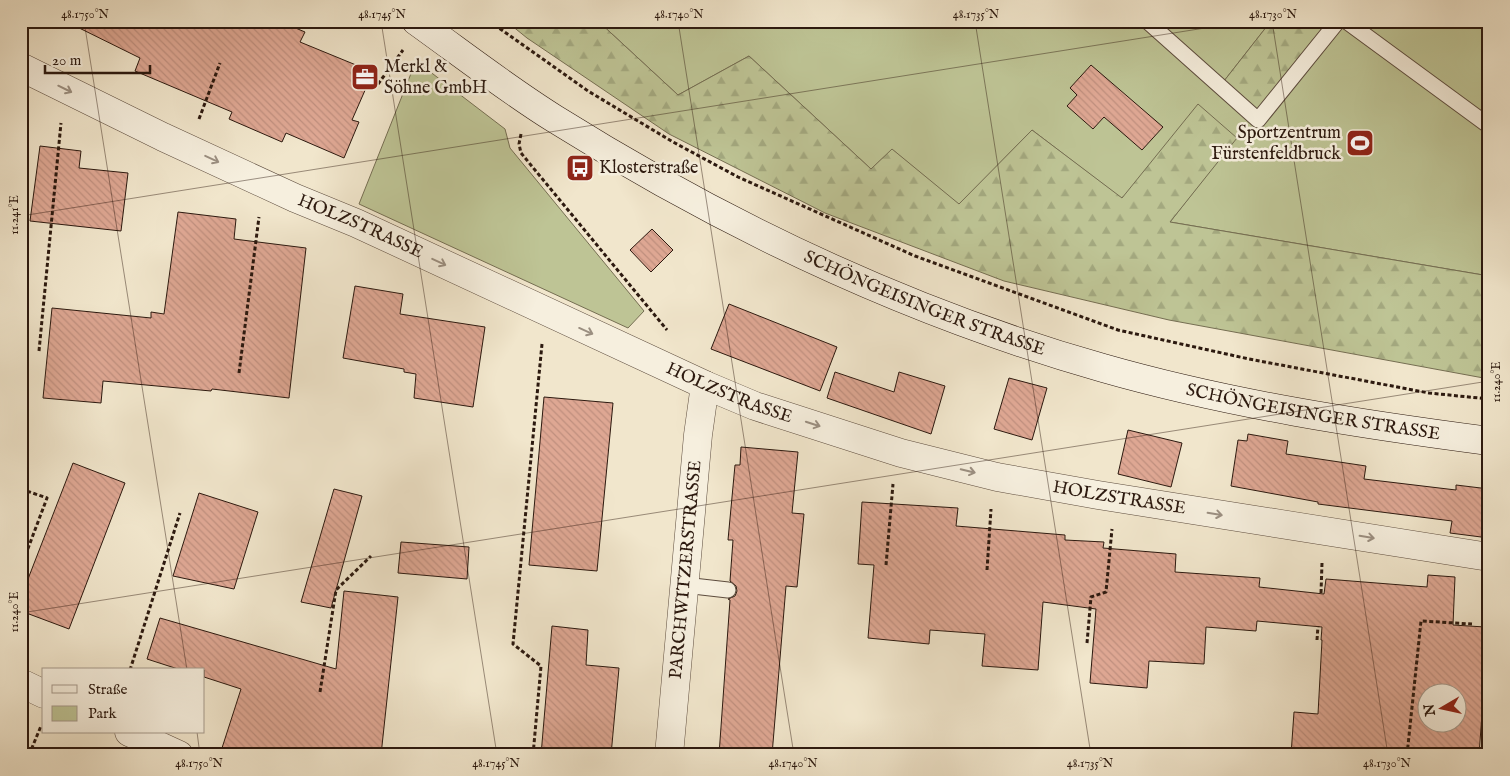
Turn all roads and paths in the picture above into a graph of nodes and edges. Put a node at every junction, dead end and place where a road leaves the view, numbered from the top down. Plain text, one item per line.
1 (488, 21) edge
2 (1147, 21) edge
3 (1338, 21) edge
4 (1346, 21) edge
5 (418, 22) edge
6 (220, 63) dead end
7 (21, 67) edge
8 (378, 84) dead end
9 (65, 89) junction
10 (196, 124) dead end
11 (1489, 126) edge
12 (522, 132) dead end
13 (268, 185) junction
14 (545, 312) junction
15 (40, 352) dead end
16 (670, 368) junction
17 (239, 373) dead end
18 (705, 386) junction
19 (1489, 399) edge
20 (1489, 441) edge
21 (901, 453) junction
22 (997, 478) junction
23 (21, 489) edge
24 (180, 513) dead end
25 (1112, 524) dead end
26 (371, 556) dead end
27 (1489, 557) edge
28 (1323, 559) dead end
29 (886, 565) dead end
30 (21, 567) edge
31 (987, 570) dead end
32 (684, 585) junction
33 (728, 590) dead end
34 (1321, 593) dead end
35 (1472, 624) dead end
36 (1318, 626) dead end
37 (1317, 640) dead end
38 (1087, 643) dead end
39 (131, 668) edge
40 (21, 683) edge
41 (320, 692) dead end
42 (42, 693) edge
43 (42, 724) edge
44 (133, 734) edge
45 (28, 755) edge
46 (180, 755) edge
47 (533, 755) edge
48 (668, 755) edge
49 (1408, 755) edge

1 - 19 path
2 - 3 lane
4 - 11 lane
5 - 8 path
5 - 20 street, SCHÖNGEISINGER STRASSE
6 - 10 path
7 -> 9 street, HOLZSTRASSE
9 -> 13 street, HOLZSTRASSE
9 - 15 path
12 - 16 path
13 -> 14 street, HOLZSTRASSE
13 - 17 path
14 -> 16 street, HOLZSTRASSE
14 - 47 path
16 - 18 street, HOLZSTRASSE
18 -> 21 street, HOLZSTRASSE
18 - 32 street, PARCHWITZERSTRASSE
21 -> 22 street, HOLZSTRASSE
21 - 29 path
22 -> 27 street, HOLZSTRASSE
22 - 31 path
23 - 30 path
24 - 39 path
25 - 38 path
26 - 41 path
28 - 34 path
32 - 33 lane
32 - 48 street, PARCHWITZERSTRASSE
35 - 49 path
36 - 37 path
40 - 42 street
43 - 45 path
44 - 46 street

